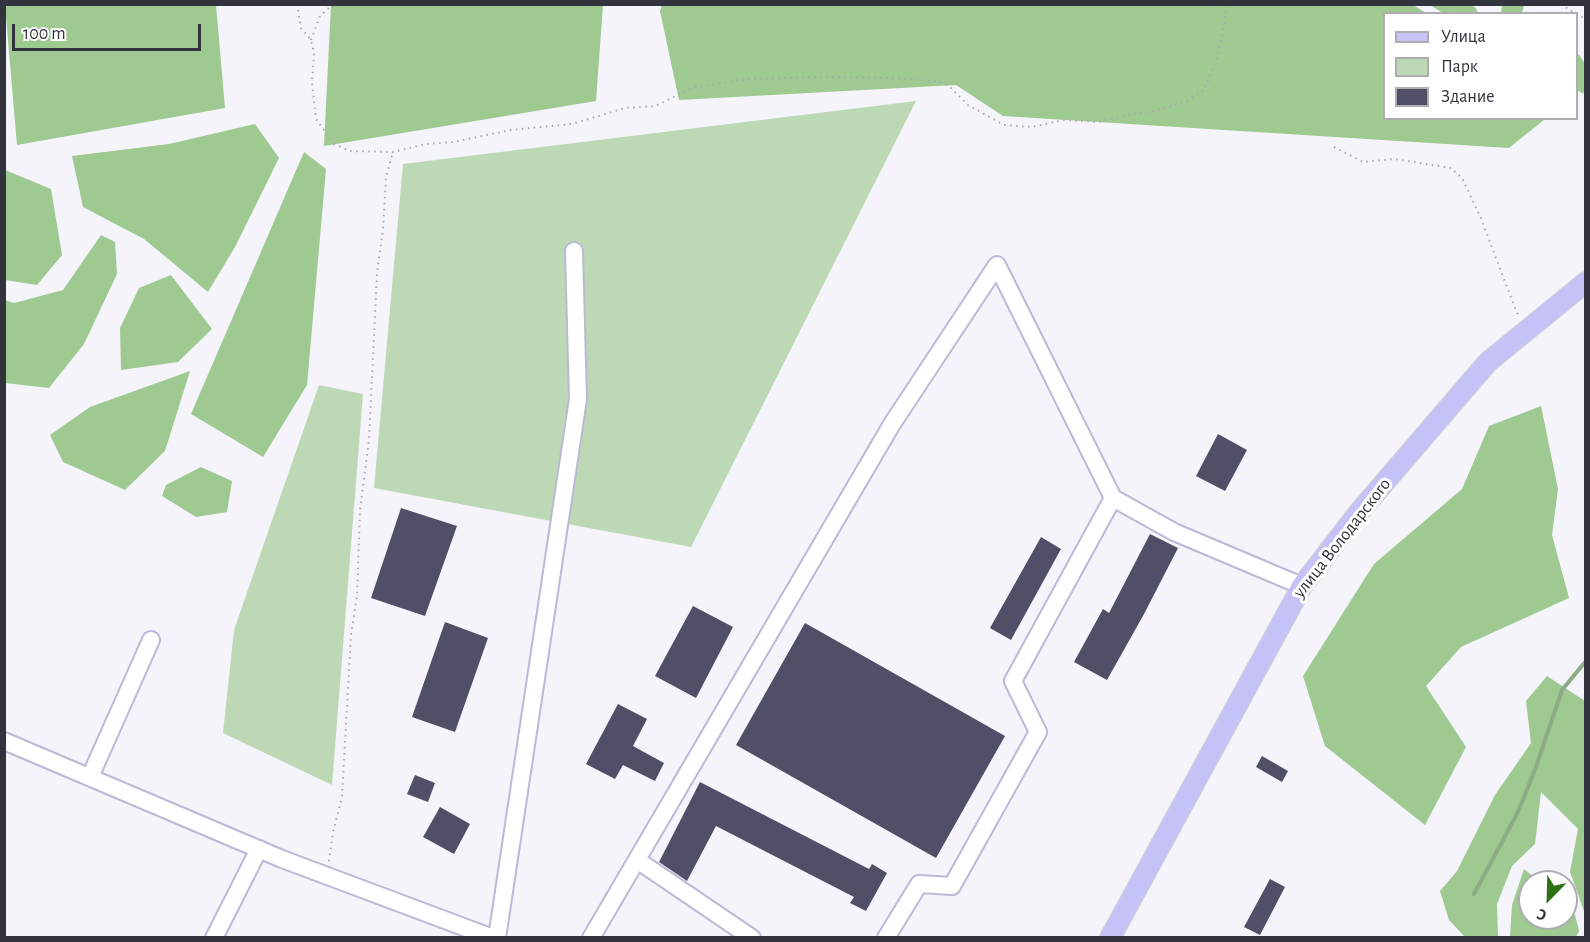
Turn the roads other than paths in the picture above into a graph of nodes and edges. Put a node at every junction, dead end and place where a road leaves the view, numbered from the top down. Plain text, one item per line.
1 (573, 251) dead end
2 (1586, 282) edge
3 (1113, 498) junction
4 (1302, 586) junction
5 (151, 640) dead end
6 (4, 741) edge
7 (90, 777) junction
8 (259, 849) junction
9 (637, 860) junction
10 (214, 938) edge
11 (495, 938) edge
12 (591, 938) edge
13 (752, 938) edge
14 (886, 938) edge
15 (1110, 938) edge

1 - 11 street
2 - 4 main road, улица Володарского
3 - 4 street
3 - 9 street
3 - 14 street
4 - 15 main road, улица Володарского
5 - 7 street
6 - 7 street
7 - 8 street
8 - 10 street
8 - 11 street
9 - 12 street
9 - 13 street

